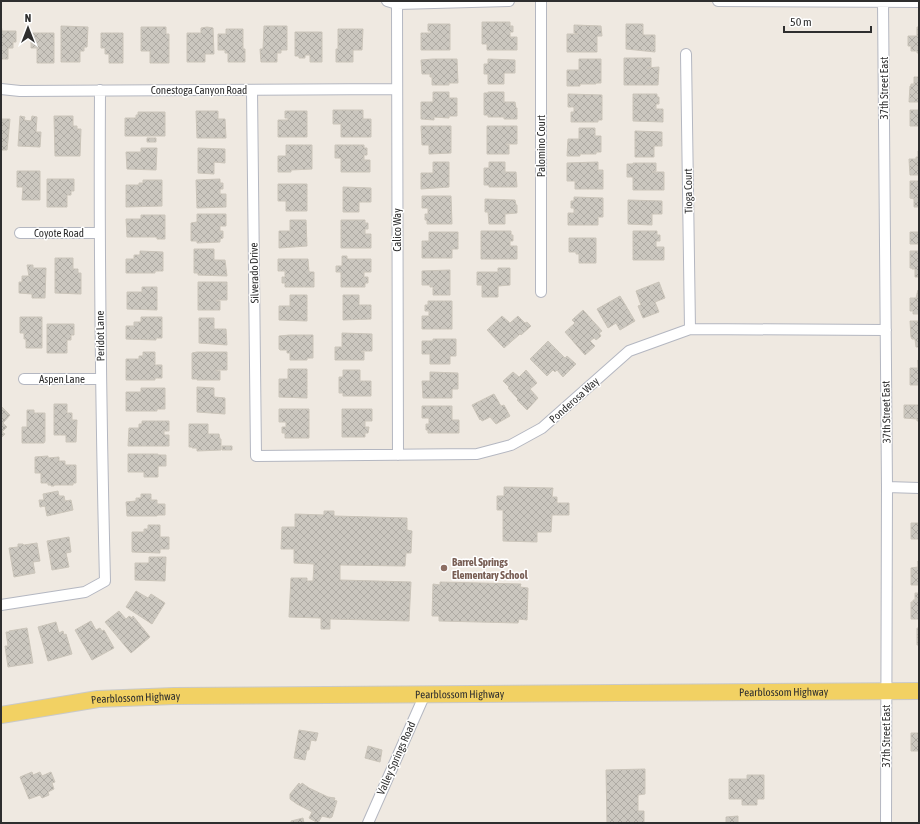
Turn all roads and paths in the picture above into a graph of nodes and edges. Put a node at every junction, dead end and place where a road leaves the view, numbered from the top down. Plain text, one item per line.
1 (387, 1) edge
2 (509, 1) edge
3 (541, 1) edge
4 (718, 1) edge
5 (883, 1) edge
6 (919, 2) edge
7 (397, 4) junction
8 (686, 54) dead end
9 (1, 88) edge
10 (397, 89) junction
11 (100, 90) junction
12 (252, 90) junction
13 (20, 233) dead end
14 (99, 233) junction
15 (542, 292) dead end
16 (690, 329) junction
17 (886, 330) junction
18 (24, 379) dead end
19 (100, 379) junction
20 (398, 455) junction
21 (256, 456) joint
22 (887, 487) junction
23 (919, 488) edge
24 (1, 606) edge
25 (886, 691) junction
26 (919, 691) edge
27 (425, 694) junction
28 (1, 715) edge
29 (368, 823) edge
30 (886, 823) edge

1 - 7 street
2 - 7 street
3 - 15 street, Palomino Court
4 - 5 street
5 - 6 street
5 - 17 street, 37th Street East
7 - 10 street, Calico Way
8 - 16 street, Tioga Court
9 - 11 street, Conestoga Canyon Road
10 - 12 street, Conestoga Canyon Road
10 - 20 street, Calico Way
11 - 12 street, Conestoga Canyon Road
11 - 14 street, Peridot Lane
12 - 21 street, Silverado Drive
13 - 14 street, Coyote Road
14 - 19 street, Peridot Lane
16 - 17 street, Ponderosa Way
16 - 20 street, Ponderosa Way
17 - 22 street, 37th Street East
18 - 19 street, Aspen Lane
19 - 24 street, Peridot Lane
20 - 21 street, Ponderosa Way
22 - 23 street
22 - 25 street, 37th Street East
25 - 26 main road, Pearblossom Highway
25 - 27 main road, Pearblossom Highway
25 - 30 street, 37th Street East
27 - 28 main road, Pearblossom Highway
27 - 29 street, Valley Springs Road

